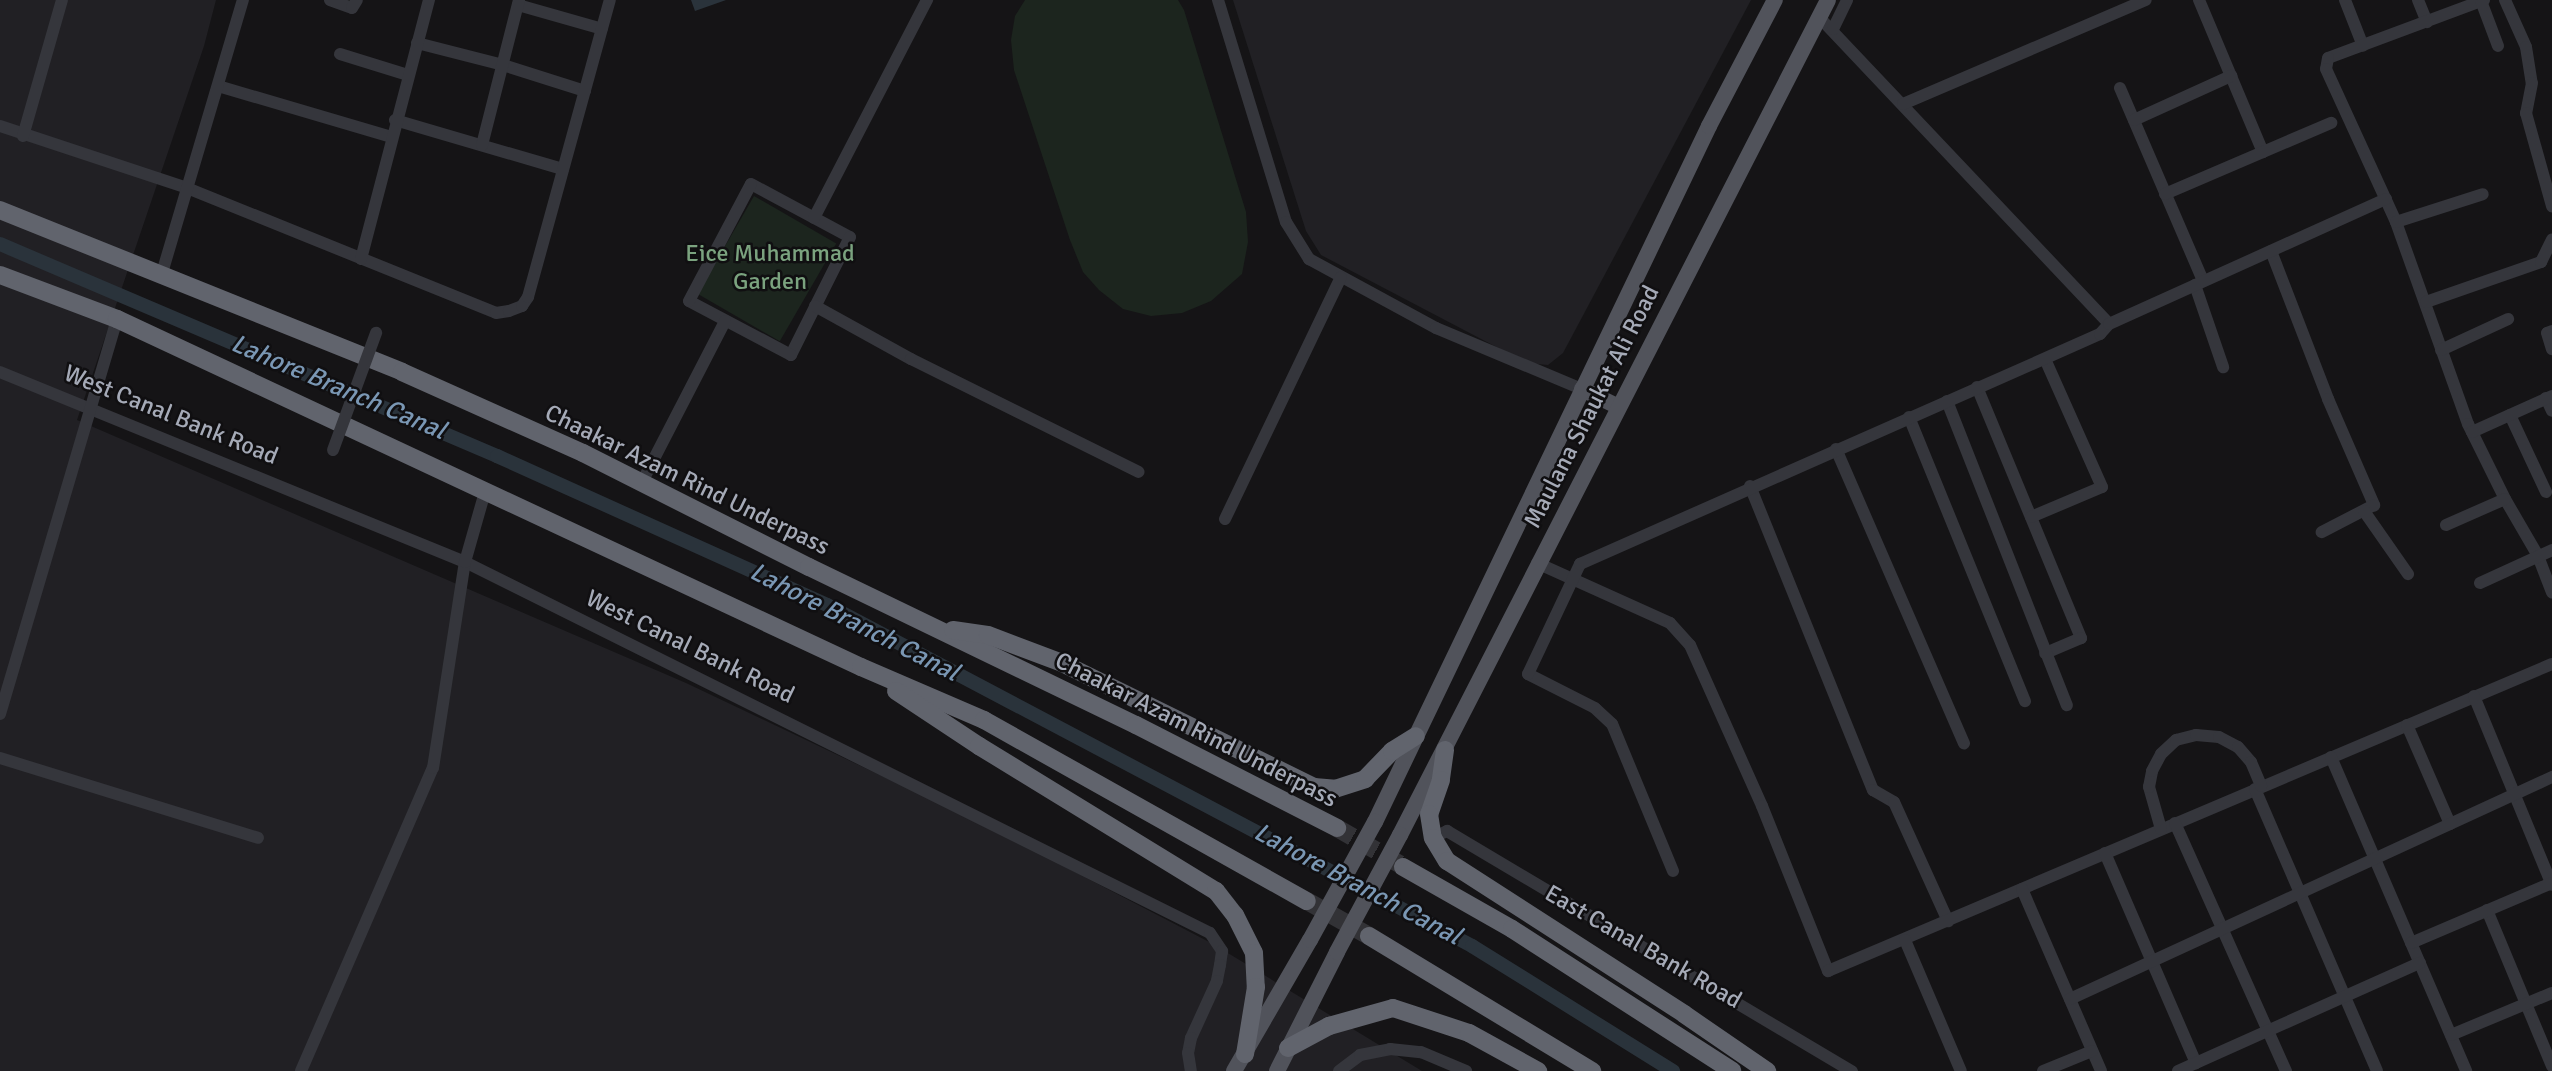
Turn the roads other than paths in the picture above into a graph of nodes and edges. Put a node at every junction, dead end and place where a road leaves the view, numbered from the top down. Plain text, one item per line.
1 (62, 0) edge
2 (243, 0) edge
3 (330, 0) edge
4 (357, 0) edge
5 (429, 0) edge
6 (610, 0) edge
7 (928, 0) edge
8 (1218, 0) edge
9 (1775, 0) edge
10 (1828, 0) edge
11 (1847, 0) edge
12 (2146, 0) edge
13 (2199, 0) edge
14 (2345, 0) edge
15 (2418, 0) edge
16 (2505, 0) edge
17 (2482, 1) edge
18 (519, 2) edge
19 (1819, 17) junction
20 (2427, 22) junction
21 (602, 29) junction
22 (1833, 29) junction
23 (417, 43) junction
24 (2363, 46) junction
25 (2498, 46) dead end
26 (340, 54) dead end
27 (503, 65) junction
28 (408, 75) junction
29 (2231, 76) junction
30 (218, 86) junction
31 (2120, 88) dead end
32 (585, 92) junction
33 (1903, 104) junction
34 (395, 120) junction
35 (2134, 120) junction
36 (2331, 123) dead end
37 (0, 126) edge
38 (23, 136) junction
39 (391, 136) junction
40 (482, 145) junction
41 (2263, 152) junction
42 (564, 169) junction
43 (187, 188) junction
44 (2165, 194) junction
45 (2483, 194) dead end
46 (2386, 199) junction
47 (2552, 206) edge
48 (0, 210) edge
49 (814, 218) junction
50 (2396, 222) junction
51 (2552, 239) edge
52 (2271, 251) junction
53 (361, 258) junction
54 (162, 273) junction
55 (0, 275) edge
56 (1341, 277) junction
57 (2199, 283) junction
58 (2426, 302) junction
59 (815, 306) junction
60 (117, 319) junction
61 (2508, 319) dead end
62 (725, 321) junction
63 (2109, 324) junction
64 (2552, 331) edge
65 (376, 333) dead end
66 (2552, 349) edge
67 (2441, 350) junction
68 (2045, 359) junction
69 (2223, 367) dead end
70 (0, 372) edge
71 (1977, 387) junction
72 (1582, 389) junction
73 (2549, 397) edge
74 (1947, 401) junction
75 (1617, 406) junction
76 (92, 409) junction
77 (2552, 411) edge
78 (2510, 415) junction
79 (1909, 417) junction
80 (2472, 432) junction
81 (1836, 449) junction
82 (333, 450) dead end
83 (1139, 472) dead end
84 (642, 482) junction
85 (1750, 486) junction
86 (485, 492) junction
87 (2546, 492) dead end
88 (2505, 499) junction
89 (2364, 511) junction
90 (2031, 517) junction
91 (1225, 519) dead end
92 (2446, 525) dead end
93 (2322, 532) dead end
94 (2552, 550) edge
95 (2538, 556) junction
96 (464, 562) junction
97 (1537, 563) junction
98 (2409, 574) dead end
99 (1573, 577) junction
100 (2480, 583) dead end
101 (2552, 592) edge
102 (936, 628) junction
103 (2045, 653) junction
104 (2552, 664) edge
105 (861, 667) junction
106 (2474, 696) junction
107 (2025, 701) dead end
108 (2067, 705) dead end
109 (0, 714) edge
110 (2407, 725) junction
111 (1416, 736) junction
112 (1964, 743) dead end
113 (1445, 750) junction
114 (2331, 757) junction
115 (0, 758) edge
116 (2552, 777) edge
117 (2258, 787) junction
118 (2514, 793) junction
119 (2175, 823) junction
120 (2450, 824) junction
121 (1337, 828) tunnel mouth
122 (2161, 829) junction
123 (258, 838) dead end
124 (1433, 838) junction
125 (2105, 853) junction
126 (2375, 860) junction
127 (1404, 867) tunnel mouth
128 (1673, 871) dead end
129 (2552, 884) edge
130 (2022, 889) junction
131 (2302, 893) junction
132 (1307, 901) tunnel mouth
133 (2487, 909) junction
134 (1948, 921) junction
135 (2221, 929) junction
136 (1369, 936) tunnel mouth
137 (1905, 940) junction
138 (2411, 943) junction
139 (2152, 961) junction
140 (2420, 963) junction
141 (2552, 993) edge
142 (2345, 996) junction
143 (2070, 999) junction
144 (2526, 1004) junction
145 (2268, 1031) junction
146 (2451, 1035) junction
147 (1288, 1048) junction
148 (2092, 1051) junction
149 (1245, 1054) junction
150 (2196, 1063) junction
151 (2552, 1066) edge
152 (2461, 1069) edge
153 (301, 1071) edge
154 (1191, 1071) edge
155 (1234, 1071) edge
156 (1277, 1071) edge
157 (1339, 1071) edge
158 (1466, 1071) edge
159 (1538, 1071) edge
160 (1592, 1071) edge
161 (1732, 1071) edge
162 (1767, 1071) edge
163 (1852, 1071) edge
164 (1961, 1071) edge
165 (2043, 1071) edge
166 (2101, 1071) edge
167 (2178, 1071) edge
168 (2286, 1071) edge
169 (2377, 1071) edge

1 - 38 street
2 - 30 street
3 - 4 street
5 - 23 street
6 - 21 street
7 - 49 street
8 - 56 street
9 - 72 main road, Maulana Shaukat Ali Road
10 - 19 main road, Maulana Shaukat Ali Road
11 - 22 street
12 - 33 street
13 - 29 street
14 - 24 street
15 - 20 street
16 - 47 street
17 - 20 street
17 - 25 street
18 - 21 street
18 - 27 street
19 - 22 street
19 - 75 main road, Maulana Shaukat Ali Road
20 - 24 street
21 - 32 street
22 - 33 street
23 - 27 street
23 - 28 street
24 - 46 street
26 - 28 street
27 - 32 street
27 - 40 street
28 - 34 street
29 - 35 street
29 - 41 street
30 - 39 street
30 - 43 street
31 - 35 street
32 - 42 street
33 - 63 street
34 - 39 street
34 - 40 street
35 - 44 street
36 - 41 street
37 - 38 street
38 - 43 street
39 - 53 street
40 - 42 street
41 - 44 street
42 - 53 street
43 - 53 street
43 - 54 street
44 - 57 street
45 - 50 street
46 - 50 street
46 - 52 street
48 - 54 highway, Chaakar Azam Rind Underpass
49 - 59 street
49 - 62 street
50 - 58 street
51 - 58 street
52 - 57 street
52 - 89 street
54 - 84 highway, Chaakar Azam Rind Underpass
55 - 60 highway
56 - 72 street
56 - 91 street
57 - 63 street
57 - 69 street
58 - 67 street
59 - 62 street
59 - 83 street
60 - 76 street
60 - 86 highway
61 - 67 street
62 - 84 street
63 - 68 street
64 - 66 street
65 - 82 street, bridge
67 - 80 street
68 - 71 street
68 - 90 street
70 - 76 street, West Canal Bank Road
71 - 74 street
71 - 90 street
72 - 75 main road
72 - 111 main road, Maulana Shaukat Ali Road
73 - 77 street
73 - 78 street
74 - 79 street
74 - 103 street
75 - 97 main road, Maulana Shaukat Ali Road
76 - 96 street, West Canal Bank Road
76 - 109 street
78 - 80 street
78 - 87 street
79 - 81 street
79 - 107 street
80 - 88 street
81 - 85 street
81 - 112 street
84 - 102 highway, Chaakar Azam Rind Underpass
85 - 99 street
85 - 134 street
86 - 96 street
86 - 105 highway
88 - 92 street
88 - 95 street
89 - 93 street
89 - 98 street
90 - 103 street
94 - 95 street
95 - 100 street
95 - 101 street
96 - 153 street
96 - 154 street, West Canal Bank Road
97 - 99 street
97 - 113 main road, Maulana Shaukat Ali Road
99 - 128 street
99 - 137 street
102 - 111 highway
102 - 121 highway, Chaakar Azam Rind Underpass
103 - 108 street
104 - 106 street
105 - 132 highway
105 - 149 highway
106 - 110 street
106 - 118 street
110 - 114 street
110 - 120 street
111 - 149 main road, Maulana Shaukat Ali Road, bridge
113 - 124 highway
113 - 147 main road, Maulana Shaukat Ali Road, bridge
114 - 117 street
114 - 126 street
115 - 123 street
116 - 118 street
117 - 119 street
117 - 122 street
117 - 131 street
118 - 120 street
118 - 129 street
119 - 122 street
119 - 135 street
120 - 126 street
122 - 125 street
124 - 162 highway
124 - 163 street, East Canal Bank Road
125 - 130 street
125 - 139 street
126 - 131 street
126 - 138 street
127 - 161 highway
129 - 133 street
130 - 134 street
130 - 143 street
131 - 135 street
131 - 142 street
133 - 138 street
133 - 144 street
134 - 137 street
135 - 139 street
135 - 145 street
136 - 160 highway
137 - 164 street
138 - 140 street
139 - 143 street
139 - 150 street
140 - 142 street
140 - 146 street
141 - 144 street
142 - 145 street
142 - 169 street
143 - 148 street
144 - 146 street
144 - 151 street
145 - 150 street
145 - 168 street
146 - 152 street
147 - 156 main road
147 - 159 highway
148 - 165 street
148 - 166 street
149 - 155 main road
150 - 167 street
157 - 158 street

